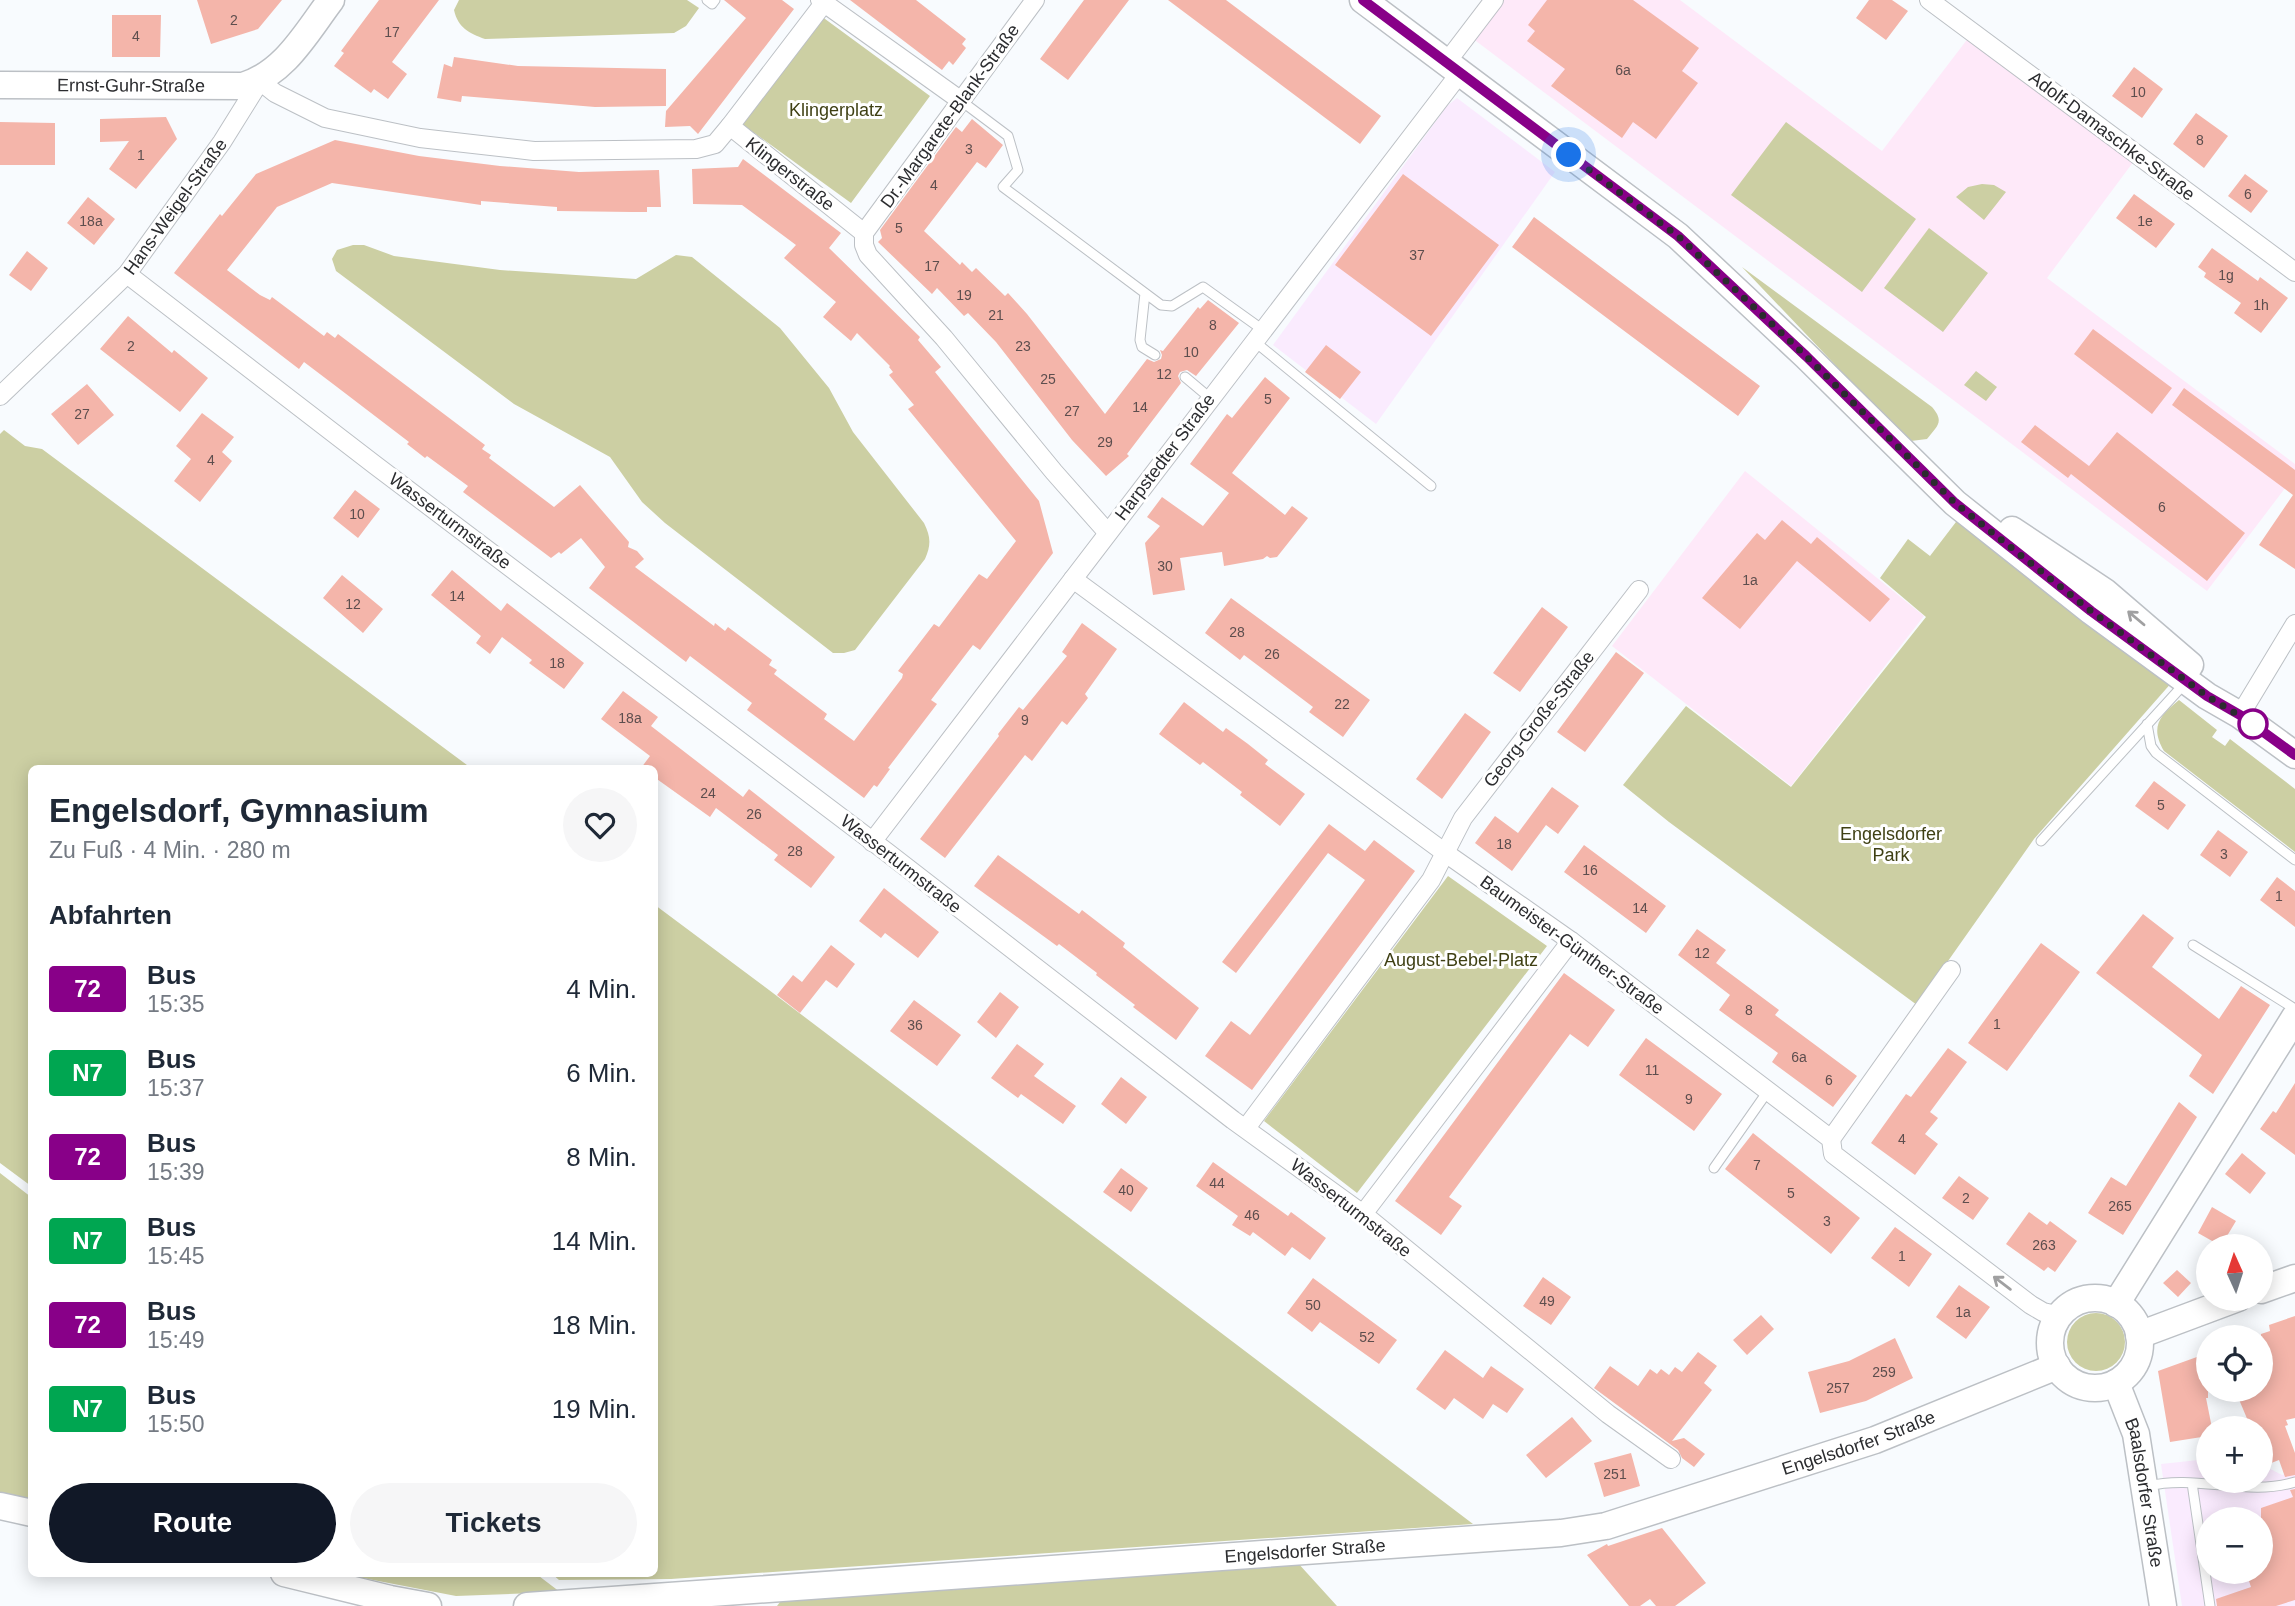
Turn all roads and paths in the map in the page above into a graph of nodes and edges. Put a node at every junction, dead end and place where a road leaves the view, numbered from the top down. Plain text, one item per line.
1 (331, 0) edge
2 (706, 0) edge
3 (715, 0) edge
4 (1035, 0) edge
5 (1363, 0) edge
6 (1494, 0) edge
7 (1929, 0) edge
8 (822, 1) edge
9 (1453, 68) junction
10 (260, 80) junction
11 (0, 85) edge
12 (960, 100) junction
13 (730, 126) junction
14 (864, 233) junction
15 (2295, 272) edge
16 (127, 274) junction
17 (1145, 293) junction
18 (1259, 336) junction
19 (1155, 355) dead end
20 (1185, 377) dead end
21 (0, 396) edge
22 (1210, 398) junction
23 (1920, 469) junction
24 (1431, 486) dead end
25 (1107, 532) junction
26 (1073, 579) junction
27 (1639, 590) dead end
28 (2295, 624) edge
29 (2186, 681) junction
30 (2240, 715) junction
31 (2147, 724) junction
32 (2295, 755) edge
33 (2041, 841) dead end
34 (872, 842) junction
35 (1444, 852) junction
36 (2295, 860) edge
37 (1571, 941) junction
38 (2193, 945) dead end
39 (1951, 970) dead end
40 (2295, 1009) edge
41 (2295, 1017) edge
42 (1768, 1091) junction
43 (1245, 1128) junction
44 (1831, 1139) junction
45 (1714, 1168) dead end
46 (1363, 1214) junction
47 (2295, 1278) edge
48 (2273, 1286) edge
49 (2116, 1304) junction
50 (2203, 1311) edge
51 (2060, 1316) junction
52 (2139, 1335) junction
53 (2057, 1366) junction
54 (2116, 1383) junction
55 (1671, 1459) dead end
56 (2295, 1482) edge
57 (2192, 1483) junction
58 (2143, 1487) junction
59 (0, 1506) edge
60 (28, 1512) edge
61 (300, 1577) edge
62 (428, 1606) edge
63 (527, 1606) edge
64 (2162, 1606) edge
65 (2210, 1606) edge

1 - 10 main road, Hans-Weigel-Straße
2 - 3 lane
4 - 12 street, Dr.-Margarete-Blank-Straße
5 - 9 main road
6 - 9 street, Harpstedter Straße
7 - 15 street, Adolf-Damaschke-Straße
8 - 12 street
8 - 13 street
9 - 18 street, Harpstedter Straße
9 - 23 main road
10 - 11 main road, Ernst-Guhr-Straße
10 - 13 street, Klingerstraße
10 - 16 street, Hans-Weigel-Straße
12 - 14 street, Dr.-Margarete-Blank-Straße
12 - 17 lane
13 - 14 street, Klingerstraße
14 - 25 street, Klingerstraße
16 - 21 street, Hans-Weigel-Straße
16 - 34 street, Wasserturmstraße
17 - 18 lane
17 - 19 lane
18 - 22 street, Harpstedter Straße
18 - 24 lane
20 - 22 lane
22 - 25 street, Harpstedter Straße
23 - 29 main road
30 -> 23 main road
25 - 26 street, Harpstedter Straße
26 - 34 street, Harpstedter Straße
26 - 35 street, Baumeister-Günther-Straße
27 - 35 street, Georg-Große-Straße
28 - 30 street
29 - 30 main road
29 - 31 lane
30 - 32 main road
31 - 33 lane
31 - 36 lane
34 - 43 street, Wasserturmstraße
35 - 37 street, Baumeister-Günther-Straße
35 - 43 street
37 - 42 street, Baumeister-Günther-Straße
37 - 46 street
38 - 40 lane
39 - 44 street
41 - 49 main road
42 - 44 street, Baumeister-Günther-Straße
42 - 45 lane
43 - 46 street, Wasserturmstraße
51 -> 44 street, Baumeister-Günther-Straße
46 - 55 street, Wasserturmstraße
47 - 48 main road
49 - 51 main road
49 - 52 main road
50 - 52 main road
51 - 53 main road
52 - 54 main road
53 - 54 main road
53 - 63 main road, Engelsdorfer Straße
54 - 58 main road, Baalsdorfer Straße
56 - 57 lane
57 - 58 lane
57 - 65 lane
58 - 64 main road, Baalsdorfer Straße
59 - 60 main road
61 - 62 main road

